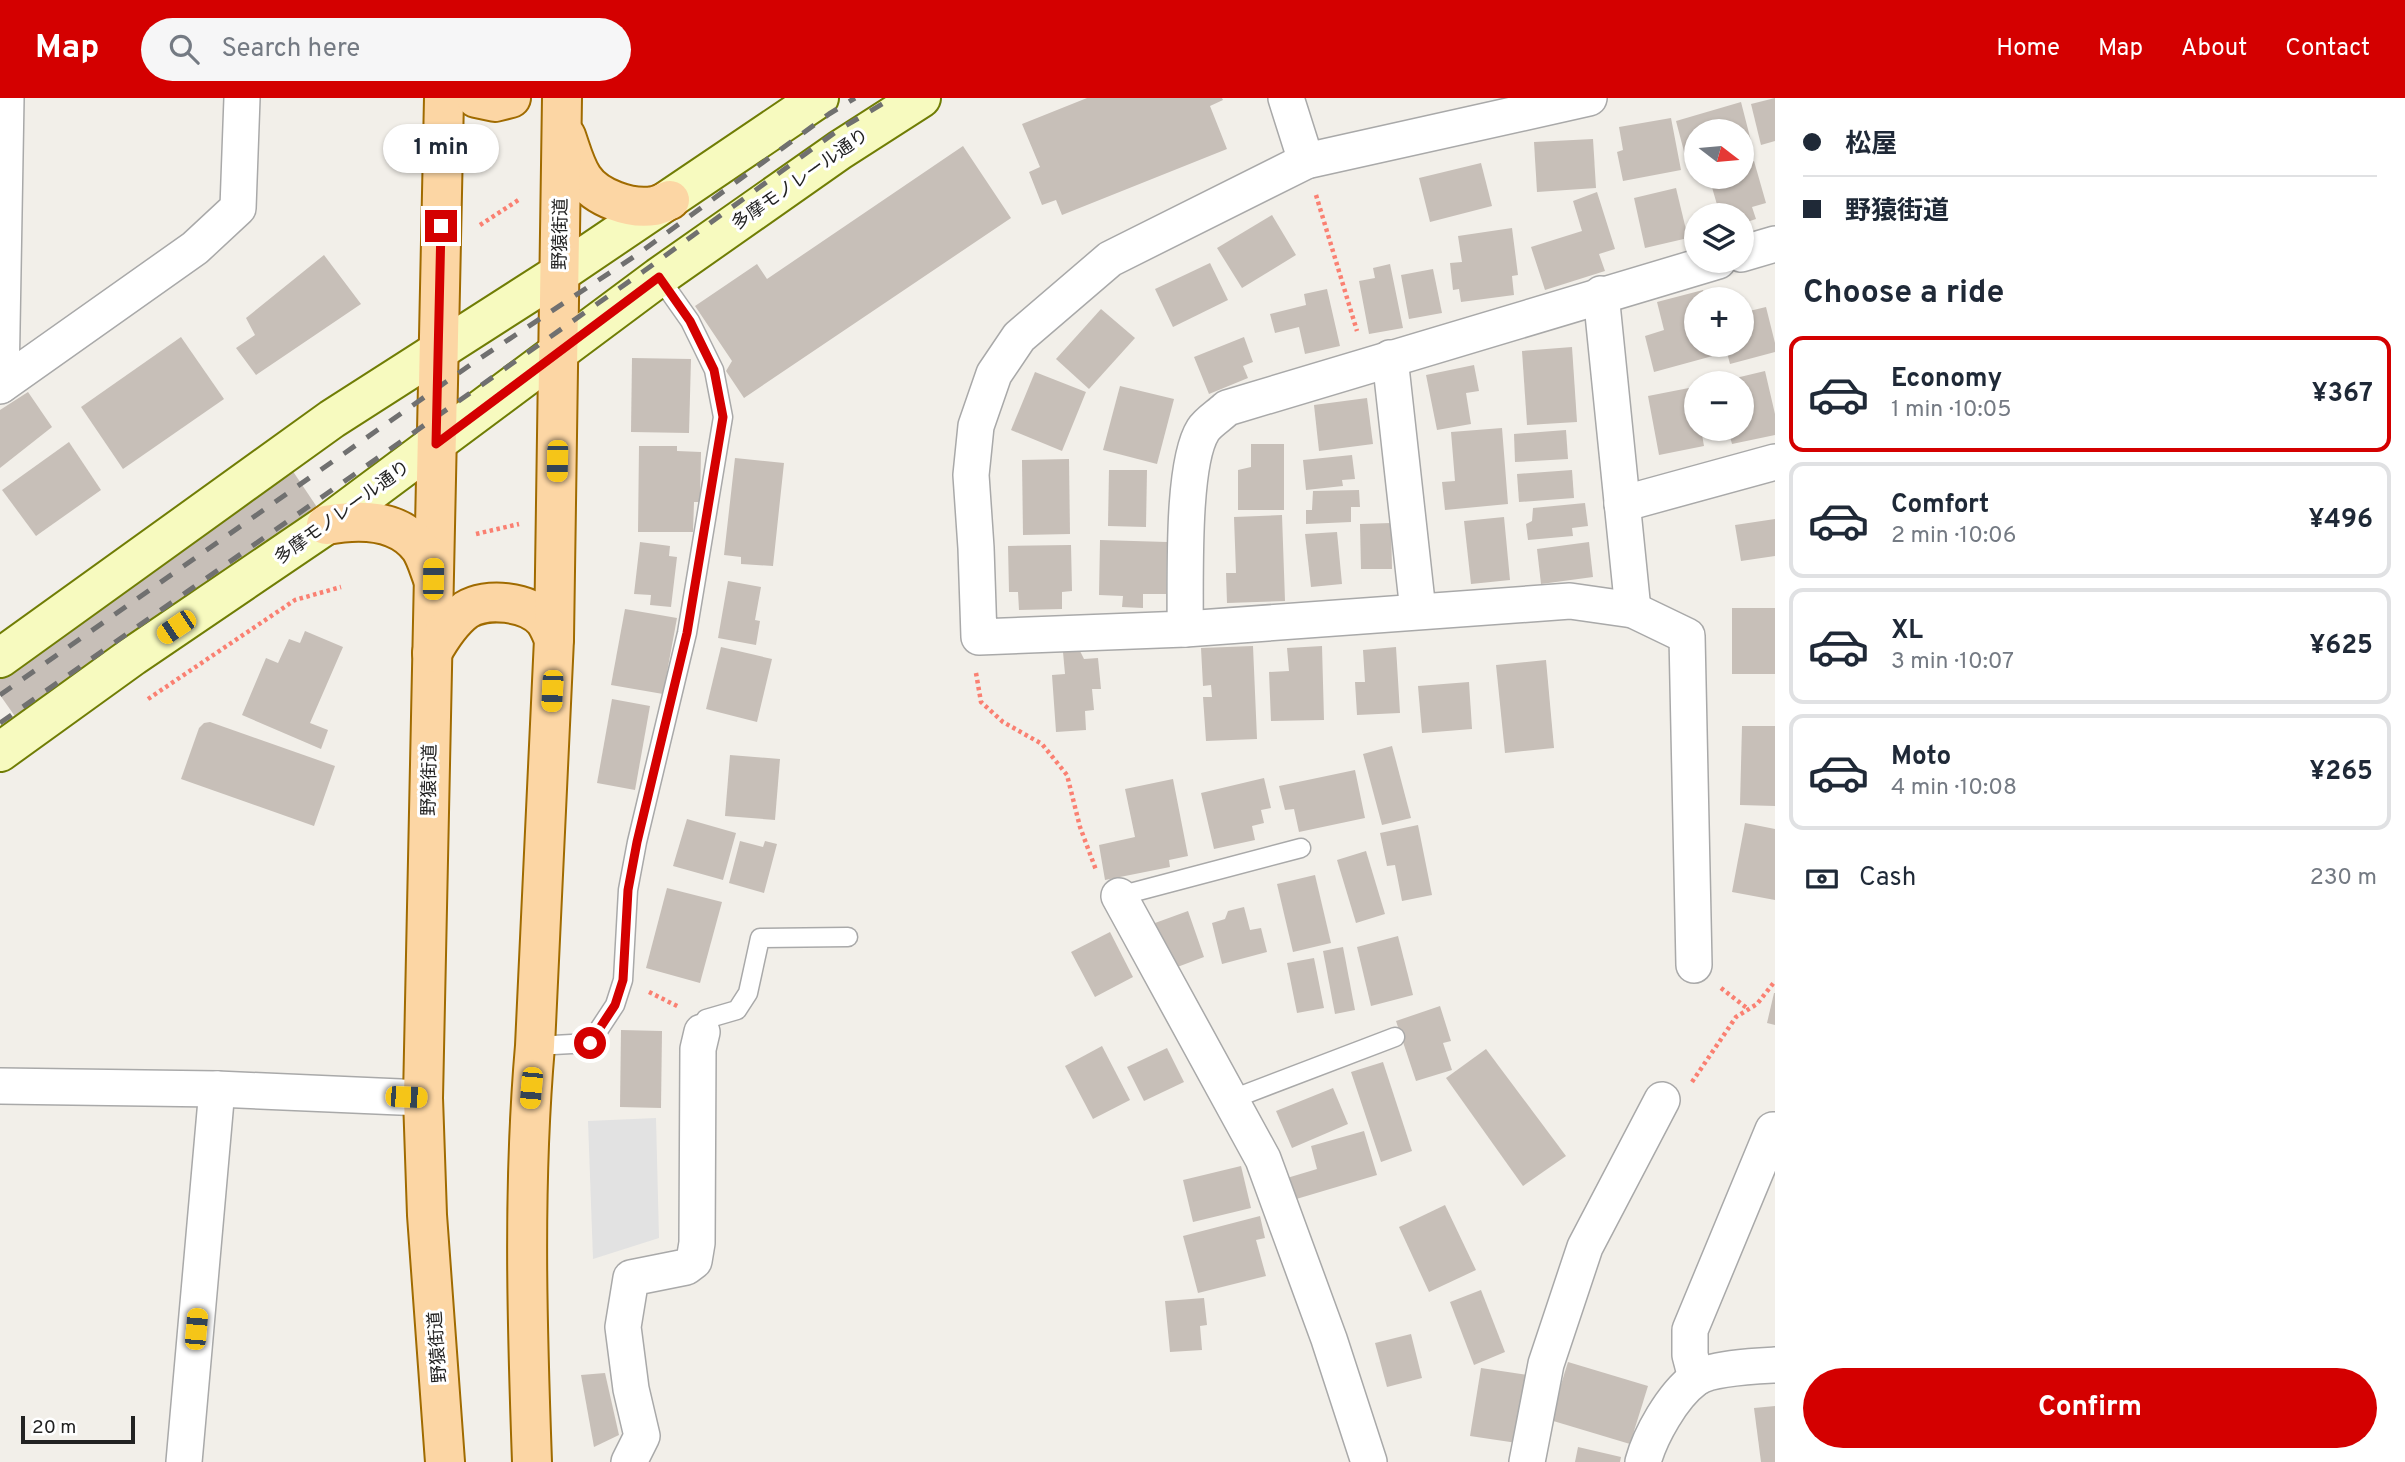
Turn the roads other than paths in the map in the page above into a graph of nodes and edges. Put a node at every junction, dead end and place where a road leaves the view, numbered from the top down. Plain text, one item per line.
1 (6, 98) edge
2 (242, 98) edge
3 (444, 98) edge
4 (476, 98) edge
5 (511, 98) edge
6 (819, 98) edge
7 (921, 98) edge
8 (1286, 98) edge
9 (1589, 98) edge
10 (562, 111) edge
11 (1306, 160) junction
12 (670, 200) junction
13 (1775, 244) edge
14 (1754, 250) edge
15 (1684, 271) edge
16 (560, 273) junction
17 (659, 277) junction
18 (1601, 294) junction
19 (438, 350) junction
20 (558, 351) junction
21 (1379, 361) junction
22 (1, 386) edge
23 (436, 444) junction
24 (1775, 462) edge
25 (1622, 504) junction
26 (326, 526) junction
27 (433, 579) junction
28 (1633, 610) junction
29 (1418, 611) junction
30 (1185, 629) junction
31 (554, 639) junction
32 (432, 653) junction
33 (0, 658) edge
34 (0, 752) edge
35 (1301, 848) dead end
36 (1119, 896) joint
37 (848, 937) dead end
38 (1694, 965) dead end
39 (704, 1026) joint
40 (1395, 1037) dead end
41 (535, 1046) junction
42 (0, 1086) edge
43 (217, 1089) junction
44 (423, 1098) junction
45 (1230, 1100) junction
46 (1661, 1100) road end
47 (1775, 1131) edge
48 (1775, 1365) edge
49 (1696, 1378) junction
50 (184, 1462) edge
51 (445, 1462) edge
52 (532, 1462) edge
53 (629, 1462) edge
54 (1369, 1462) edge
55 (1527, 1462) edge
56 (1643, 1462) edge

1 - 22 street
2 - 22 street
3 - 19 main road, 野猿街道
4 - 5 main road
6 - 12 main road
7 - 17 main road, 多摩モノレール通り
8 - 11 street
9 - 11 street
10 - 12 main road
10 - 16 main road, 野猿街道
11 - 30 street
12 - 16 main road
13 - 14 street
15 - 18 street
16 - 19 main road
16 - 20 main road, 野猿街道
17 - 20 main road, 多摩モノレール通り
17 - 41 lane
18 - 21 street
18 - 25 street
19 - 23 main road, 野猿街道
19 - 33 main road
20 - 23 main road, 多摩モノレール通り
20 - 31 main road, 野猿街道
21 - 29 street
21 - 30 street
23 - 26 main road, 多摩モノレール通り
23 - 27 main road, 野猿街道
24 - 25 street
25 - 28 street
26 - 27 main road
26 - 34 main road, 多摩モノレール通り
27 - 32 main road, 野猿街道
28 - 29 street
28 - 38 street
29 - 30 street
31 - 32 main road
31 - 41 main road, 野猿街道
32 - 44 main road, 野猿街道
35 - 36 lane
36 - 45 street
37 - 39 lane
39 - 53 street
40 - 45 lane
41 - 52 main road, 野猿街道
42 - 43 street
43 - 44 street
43 - 50 street
44 - 51 main road, 野猿街道
45 - 54 street
46 - 55 street
47 - 49 street
48 - 49 street
49 - 56 street

